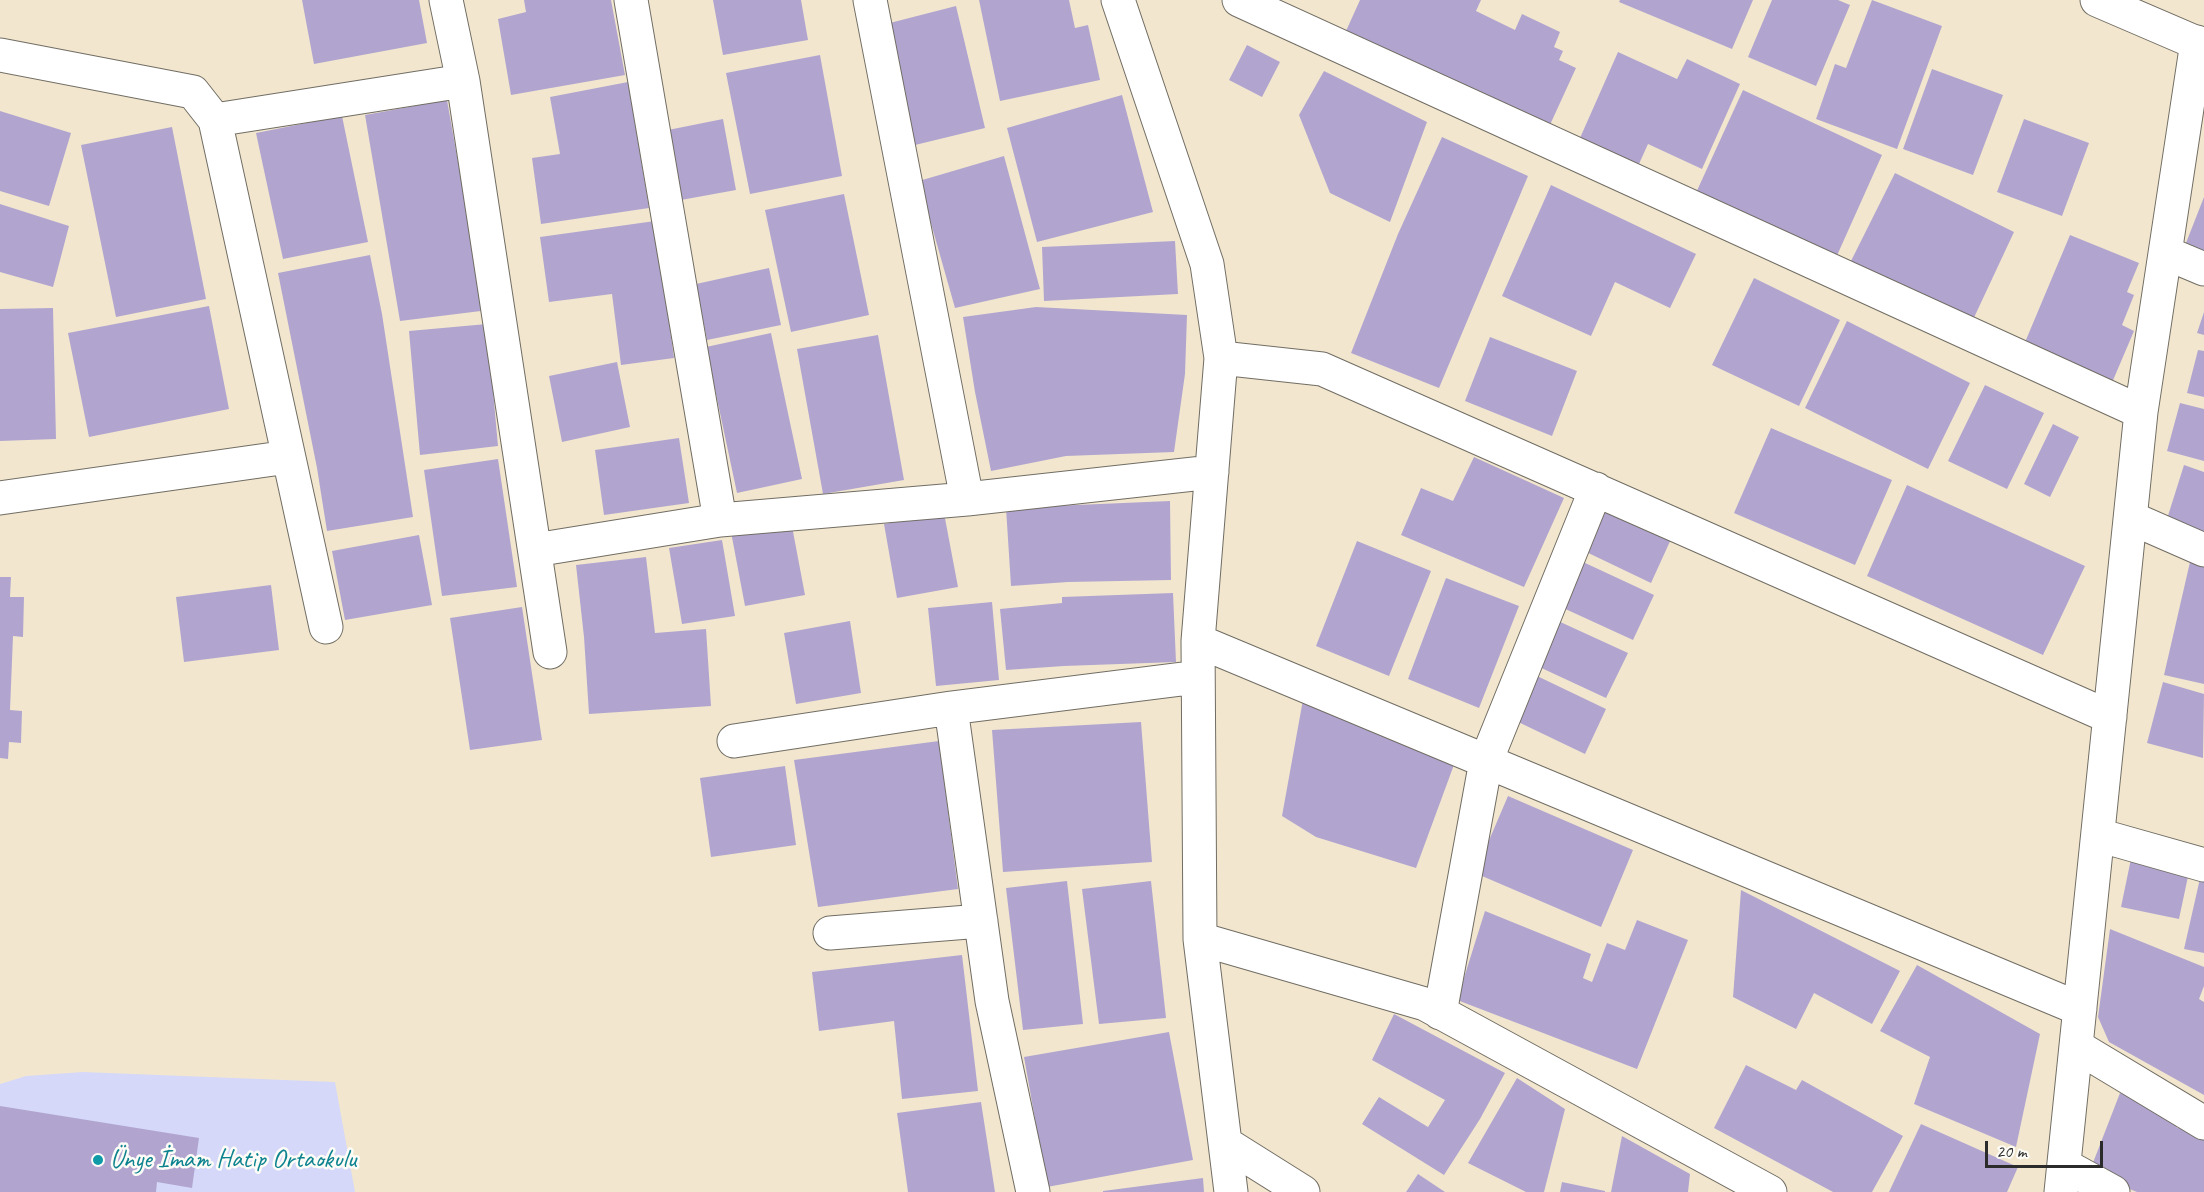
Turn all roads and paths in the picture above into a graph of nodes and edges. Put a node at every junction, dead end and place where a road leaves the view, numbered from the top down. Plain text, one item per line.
1 (446, 0) edge
2 (631, 0) edge
3 (870, 0) edge
4 (1118, 0) edge
5 (1239, 0) edge
6 (2097, 0) edge
7 (1283, 9) edge
8 (2202, 44) edge
9 (0, 55) edge
10 (463, 81) junction
11 (215, 120) junction
12 (2166, 253) junction
13 (2204, 269) edge
14 (1221, 358) junction
15 (2141, 412) junction
16 (288, 457) junction
17 (1212, 472) junction
18 (1596, 489) junction
19 (0, 498) edge
20 (967, 499) junction
21 (2130, 518) junction
22 (720, 520) junction
23 (535, 550) junction
24 (2204, 550) edge
25 (326, 627) dead end
26 (1198, 641) junction
27 (550, 652) dead end
28 (1198, 677) junction
29 (951, 708) junction
30 (2110, 717) junction
31 (734, 741) dead end
32 (1486, 761) junction
33 (2098, 835) junction
34 (2204, 865) edge
35 (981, 921) junction
36 (830, 933) dead end
37 (1200, 939) junction
38 (2080, 1009) junction
39 (1440, 1012) junction
40 (2076, 1046) junction
41 (2204, 1123) edge
42 (1224, 1143) junction
43 (2062, 1179) edge
44 (1033, 1192) edge
45 (1231, 1192) edge
46 (1303, 1192) edge
47 (1770, 1192) edge
48 (2113, 1192) edge

1 - 10 street
2 - 22 street
3 - 20 street
4 - 14 street
5 - 7 street
6 - 8 street
7 - 15 street
8 - 12 street
9 - 11 street
10 - 11 street
10 - 23 street
11 - 16 street
12 - 13 street
12 - 15 street
14 - 17 street
14 - 18 street
15 - 21 street
16 - 19 street
16 - 25 street
17 - 20 street
17 - 26 street
18 - 30 street
18 - 32 street
20 - 22 street
21 - 24 street
21 - 30 street
22 - 23 street
23 - 27 street
26 - 28 street
26 - 32 street
28 - 29 street
28 - 37 street
29 - 31 street
29 - 35 street
30 - 33 street
32 - 38 street
32 - 39 street
33 - 34 street
33 - 38 street
35 - 36 street
35 - 44 street
37 - 39 street
37 - 42 street
38 - 40 street
39 - 47 street
40 - 41 street
40 - 43 street
42 - 45 street
42 - 46 street
43 - 48 street

